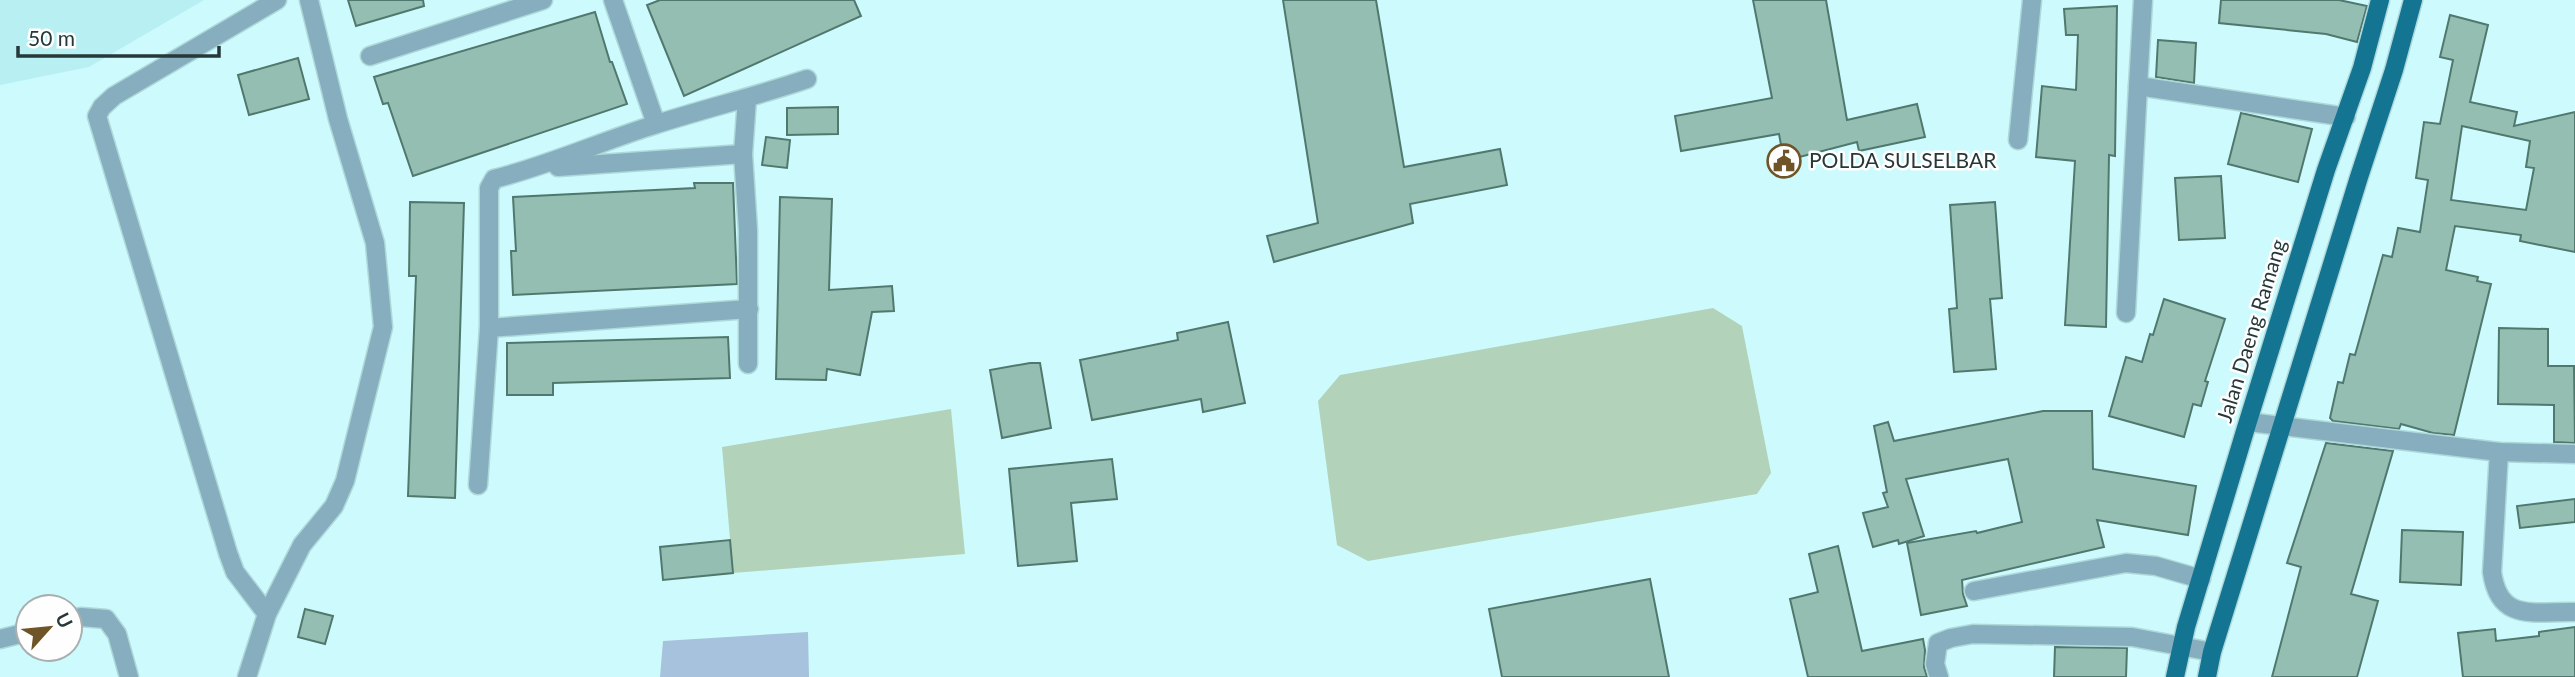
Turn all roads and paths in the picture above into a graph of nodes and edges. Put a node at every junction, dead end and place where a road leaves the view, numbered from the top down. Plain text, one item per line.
1 (309, 0) edge
2 (542, 0) edge
3 (613, 0) edge
4 (2032, 0) edge
5 (2143, 0) edge
6 (2380, 0) edge
7 (2413, 0) edge
8 (273, 1) edge
9 (370, 56) dead end
10 (807, 79) dead end
11 (2138, 86) junction
12 (747, 99) junction
13 (2346, 117) junction
14 (656, 124) junction
15 (2018, 140) dead end
16 (743, 155) junction
17 (536, 169) junction
18 (749, 309) junction
19 (2126, 313) dead end
20 (489, 328) junction
21 (748, 364) dead end
22 (2248, 422) junction
23 (2284, 425) junction
24 (2499, 453) junction
25 (2575, 454) edge
26 (478, 485) dead end
27 (2201, 579) junction
28 (1974, 591) dead end
29 (2575, 612) edge
30 (267, 614) junction
31 (84, 617) edge
32 (2181, 647) junction
33 (2212, 652) junction
34 (129, 677) edge
35 (247, 677) edge
36 (1939, 677) edge
37 (2175, 677) edge
38 (2207, 677) edge

1 - 30 street
2 - 9 street
3 - 14 street
4 - 15 street
5 - 11 street
6 - 13 main road, Jalan Daeng Ramang
7 - 23 main road
8 - 30 street
10 - 12 street
11 - 13 street
11 - 19 street
12 - 14 street
12 - 16 street
13 - 22 main road, Jalan Daeng Ramang
14 - 17 street
16 - 17 street
16 - 18 street
17 - 20 street
18 - 20 street
18 - 21 street
20 - 26 street
22 - 23 street
22 - 27 main road, Jalan Daeng Ramang
23 - 24 street
23 - 33 main road
24 - 25 street
24 - 29 street
27 - 28 street
27 - 32 main road, Jalan Daeng Ramang
30 - 35 street
31 - 34 street
32 - 33 street
32 - 36 street
32 - 37 main road, Jalan Daeng Ramang
33 - 38 main road

